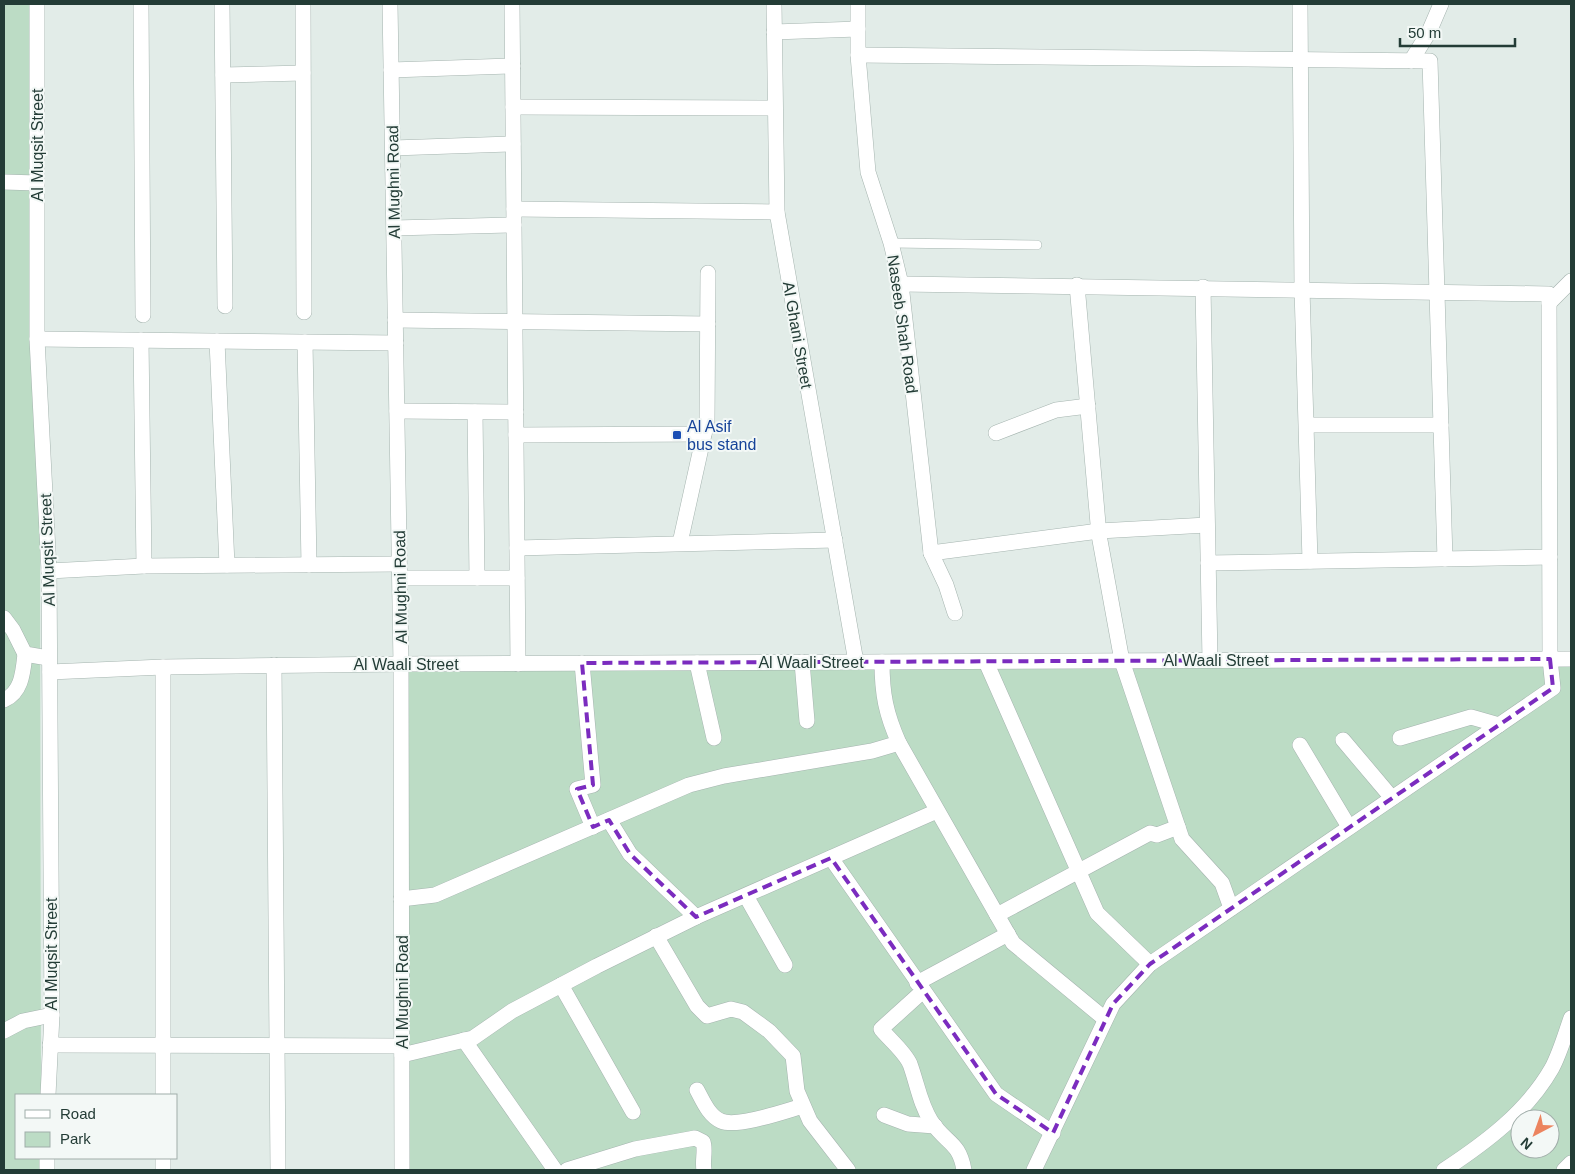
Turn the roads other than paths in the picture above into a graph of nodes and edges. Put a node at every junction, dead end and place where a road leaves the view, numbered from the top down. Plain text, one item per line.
1 (37, 4) edge
2 (142, 4) edge
3 (222, 4) edge
4 (303, 4) edge
5 (390, 4) edge
6 (512, 4) edge
7 (774, 4) edge
8 (858, 4) edge
9 (1300, 4) edge
10 (1441, 4) edge
11 (858, 29) junction
12 (774, 32) junction
13 (858, 55) junction
14 (1300, 58) junction
15 (1411, 60) junction
16 (513, 66) junction
17 (391, 70) junction
18 (303, 73) junction
19 (223, 75) junction
20 (513, 106) junction
21 (775, 108) junction
22 (513, 144) junction
23 (393, 148) junction
24 (4, 182) edge
25 (37, 183) junction
26 (514, 209) junction
27 (777, 212) junction
28 (514, 225) junction
29 (394, 228) junction
30 (891, 243) junction
31 (1037, 245) dead end
32 (708, 273) dead end
33 (1571, 281) edge
34 (901, 284) junction
35 (1077, 285) junction
36 (1203, 288) junction
37 (1302, 289) junction
38 (1437, 292) junction
39 (1549, 303) junction
40 (225, 306) dead end
41 (304, 312) dead end
42 (144, 315) dead end
43 (395, 320) junction
44 (515, 321) junction
45 (708, 324) junction
46 (37, 339) junction
47 (142, 340) junction
48 (217, 341) junction
49 (305, 342) junction
50 (396, 344) junction
51 (1088, 406) junction
52 (397, 411) junction
53 (474, 412) junction
54 (516, 412) junction
55 (1306, 425) junction
56 (1441, 425) junction
57 (996, 433) dead end
58 (704, 434) junction
59 (516, 435) junction
60 (1208, 525) junction
61 (1099, 531) junction
62 (835, 540) junction
63 (680, 544) junction
64 (516, 548) junction
65 (931, 553) junction
66 (1550, 557) junction
67 (1445, 559) junction
68 (1310, 561) junction
69 (1208, 563) junction
70 (227, 565) junction
71 (309, 565) junction
72 (144, 566) junction
73 (50, 571) junction
74 (400, 571) junction
75 (477, 578) junction
76 (517, 578) junction
77 (955, 613) dead end
78 (4, 618) edge
79 (25, 654) junction
80 (1550, 659) junction
81 (1571, 659) edge
82 (1210, 660) junction
83 (1122, 661) junction
84 (802, 662) junction
85 (856, 662) junction
86 (882, 662) junction
87 (986, 662) junction
88 (582, 663) junction
89 (697, 663) junction
90 (401, 664) junction
91 (518, 664) junction
92 (49, 665) junction
93 (274, 665) junction
94 (163, 667) junction
95 (4, 700) edge
96 (807, 721) dead end
97 (1499, 725) junction
98 (714, 738) dead end
99 (1400, 738) dead end
100 (1343, 740) dead end
101 (899, 743) junction
102 (1300, 745) dead end
103 (1392, 798) junction
104 (937, 811) junction
105 (609, 820) junction
106 (593, 827) junction
107 (1178, 827) junction
108 (1350, 827) junction
109 (831, 858) junction
110 (1079, 872) junction
111 (746, 896) junction
112 (402, 899) junction
113 (1231, 908) junction
114 (997, 915) junction
115 (696, 917) junction
116 (1008, 934) junction
117 (656, 936) junction
118 (1150, 964) junction
119 (784, 965) dead end
120 (561, 985) junction
121 (920, 987) junction
122 (52, 1015) junction
123 (1571, 1018) edge
124 (1105, 1019) junction
125 (4, 1031) edge
126 (464, 1040) junction
127 (163, 1043) junction
128 (50, 1045) junction
129 (277, 1045) junction
130 (402, 1050) junction
131 (697, 1090) dead end
132 (48, 1094) edge
133 (163, 1094) edge
134 (803, 1106) junction
135 (633, 1112) dead end
136 (884, 1115) dead end
137 (935, 1126) junction
138 (1053, 1133) junction
139 (1571, 1163) edge
140 (278, 1170) edge
141 (402, 1170) edge
142 (555, 1170) edge
143 (567, 1170) edge
144 (704, 1170) edge
145 (848, 1170) edge
146 (964, 1170) edge
147 (1034, 1170) edge
148 (1444, 1170) edge
149 (1564, 1170) edge

1 - 25 street, Al Muqsit Street
2 - 42 street
3 - 19 street
4 - 18 street
5 - 17 street, Al Mughni Road
6 - 16 street
7 - 12 street, Al Ghani Street
8 - 11 street, Naseeb Shah Road
9 - 14 street
10 - 15 street
11 - 12 street
11 - 13 street, Naseeb Shah Road
12 - 21 street, Al Ghani Street
13 - 14 street
13 - 30 street, Naseeb Shah Road
14 - 15 street
14 - 37 street
15 - 38 street
16 - 17 street
16 - 20 street
17 - 23 street, Al Mughni Road
18 - 19 street
18 - 41 street
19 - 40 street
20 - 21 street
20 - 22 street
21 - 27 street, Al Ghani Street
22 - 23 street
22 - 26 street
23 - 29 street, Al Mughni Road
24 - 25 street
25 - 46 street, Al Muqsit Street
26 - 27 street
26 - 28 street
27 - 62 street, Al Ghani Street
28 - 29 street
28 - 44 street
29 - 43 street, Al Mughni Road
30 - 31 lane
30 - 34 street, Naseeb Shah Road
32 - 45 street
33 - 39 street
34 - 35 street
34 - 65 street, Naseeb Shah Road
35 - 36 street
35 - 51 street
36 - 37 street
36 - 60 street
37 - 38 street
37 - 55 street
38 - 39 street
38 - 56 street
39 - 66 street
43 - 44 street
43 - 50 street, Al Mughni Road
44 - 45 street
44 - 54 street
45 - 58 street
46 - 47 street
46 - 73 street, Al Muqsit Street
47 - 48 street
47 - 72 street
48 - 49 street
48 - 70 street
49 - 50 street
49 - 71 street
50 - 52 street, Al Mughni Road
51 - 57 street
51 - 61 street
52 - 53 street
52 - 74 street, Al Mughni Road
53 - 54 street
53 - 75 street
54 - 59 street
55 - 56 street
55 - 68 street
56 - 67 street
58 - 59 street
58 - 63 street
59 - 64 street
60 - 61 street
60 - 69 street
61 - 65 street
61 - 83 street
62 - 63 street
62 - 85 street, Al Ghani Street
63 - 64 street
64 - 76 street
65 - 77 street, Naseeb Shah Road
66 - 67 street
66 - 80 street
67 - 68 street
68 - 69 street
69 - 82 street
70 - 71 street
70 - 72 street
71 - 74 street
72 - 73 street
73 - 92 street, Al Muqsit Street
74 - 75 street
74 - 90 street, Al Mughni Road
75 - 76 street
76 - 91 street
78 - 79 street
79 - 92 street, Al Waali Street
79 - 95 street
80 - 81 street, Al Waali Street
80 - 82 street, Al Waali Street
80 - 97 street
82 - 83 street, Al Waali Street
83 - 87 street, Al Waali Street
83 - 107 street
84 - 85 street, Al Waali Street
84 - 89 street, Al Waali Street
84 - 96 street
85 - 86 street, Al Waali Street
86 - 87 street, Al Waali Street
86 - 101 street
87 - 110 street
88 - 89 street, Al Waali Street
88 - 91 street, Al Waali Street
88 - 106 street
89 - 98 street
90 - 91 street, Al Waali Street
90 - 93 street, Al Waali Street
90 - 112 street, Al Mughni Road
92 - 94 street, Al Waali Street
92 - 122 street, Al Muqsit Street
93 - 94 street, Al Waali Street
93 - 129 street
94 - 127 street
97 - 99 street
97 - 103 street
100 - 103 street
101 - 104 street
101 - 105 street
102 - 108 street
103 - 108 street
104 - 109 street
104 - 114 street
105 - 106 street
105 - 115 street
106 - 112 street
107 - 110 street
107 - 113 street
108 - 113 street
109 - 111 street
109 - 121 street
110 - 114 street
110 - 118 street
111 - 115 street
111 - 119 street
112 - 130 street, Al Mughni Road
113 - 118 street
114 - 116 street
115 - 117 street
116 - 121 street
116 - 124 street
117 - 120 street
117 - 134 street
118 - 124 street
120 - 126 street
120 - 135 street
121 - 137 street
121 - 138 street
122 - 125 street
122 - 128 street, Al Muqsit Street
123 - 148 street
124 - 138 street
126 - 130 street
126 - 142 street
127 - 128 street
127 - 129 street
127 - 133 street
128 - 132 street, Al Muqsit Street
129 - 130 street
129 - 140 street
130 - 141 street, Al Mughni Road
131 - 134 street
134 - 145 street
136 - 137 street
137 - 146 street
138 - 147 street
139 - 149 street
143 - 144 street

